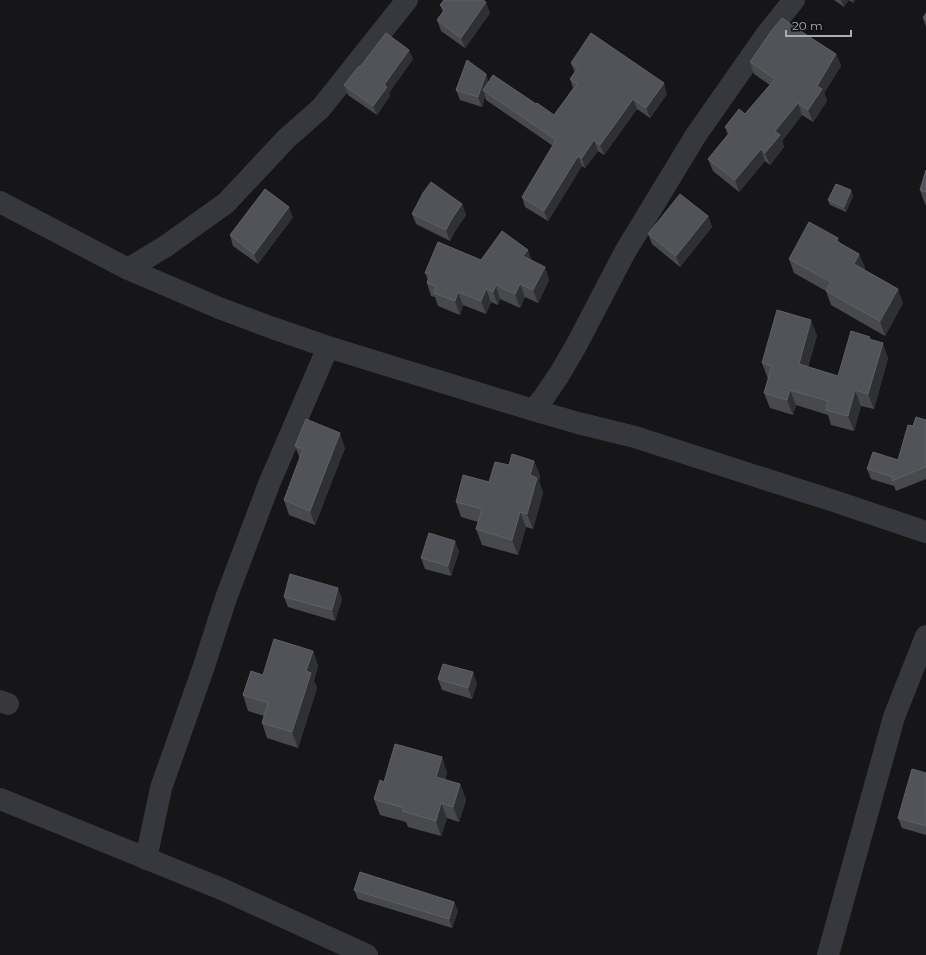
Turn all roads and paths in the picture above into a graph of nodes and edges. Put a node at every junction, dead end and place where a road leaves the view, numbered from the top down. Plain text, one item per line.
1 (407, 0) edge
2 (794, 0) edge
3 (0, 202) edge
4 (128, 269) junction
5 (328, 347) junction
6 (533, 410) junction
7 (926, 532) edge
8 (926, 636) edge
9 (0, 799) edge
10 (146, 859) junction
11 (367, 955) edge
12 (828, 955) edge

1 - 4 street
2 - 6 street
3 - 4 street
4 - 5 street
5 - 6 street
5 - 10 street
6 - 7 street
8 - 12 street
9 - 10 street
10 - 11 street

